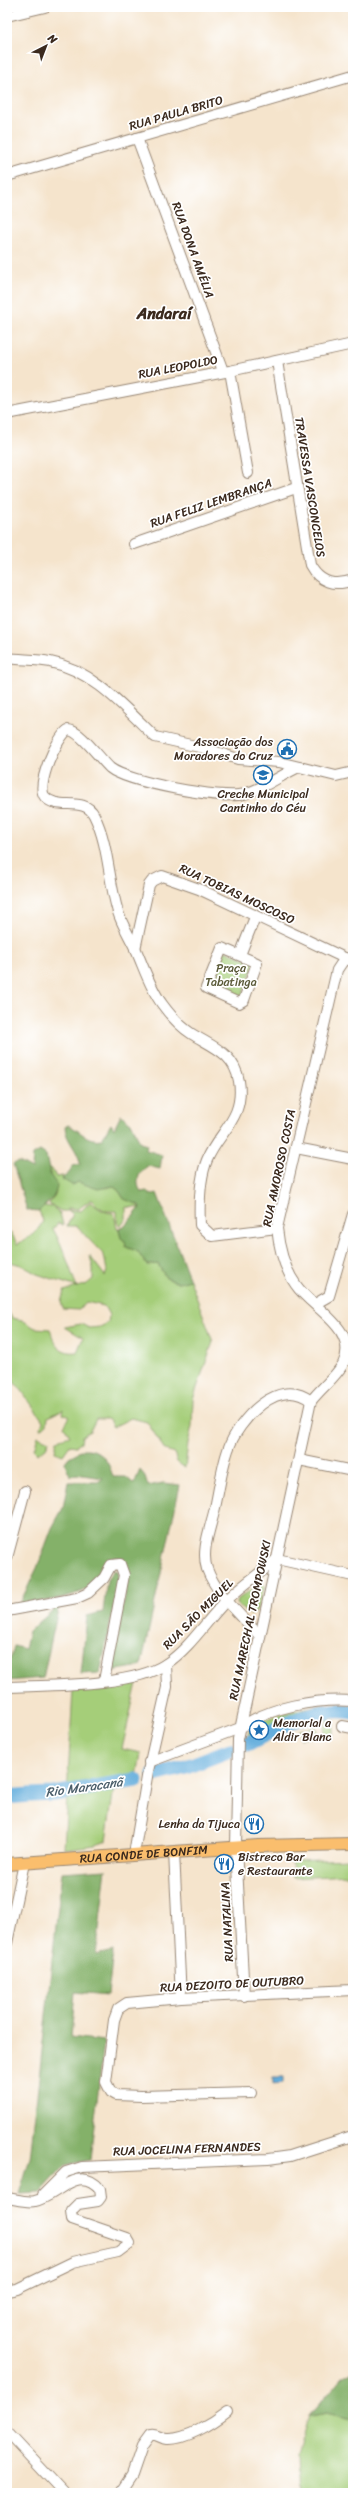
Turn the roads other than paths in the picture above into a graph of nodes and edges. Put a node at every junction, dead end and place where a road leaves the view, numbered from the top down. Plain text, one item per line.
1 (45, 7) edge
2 (7, 16) edge
3 (353, 75) edge
4 (137, 138) junction
5 (7, 176) edge
6 (353, 344) edge
7 (276, 362) junction
8 (227, 371) junction
9 (7, 414) edge
10 (248, 473) dead end
11 (296, 488) junction
12 (134, 544) dead end
13 (353, 580) edge
14 (7, 658) edge
15 (299, 767) junction
16 (353, 772) edge
17 (255, 917) junction
18 (135, 949) junction
19 (240, 955) junction
20 (349, 960) edge
21 (296, 1148) junction
22 (353, 1159) edge
23 (353, 1214) edge
24 (277, 1228) junction
25 (315, 1304) junction
26 (311, 1401) junction
27 (299, 1460) junction
28 (353, 1471) edge
29 (26, 1491) dead end
30 (7, 1558) edge
31 (277, 1560) junction
32 (353, 1576) edge
33 (227, 1600) junction
34 (7, 1611) edge
35 (259, 1635) junction
36 (166, 1664) junction
37 (104, 1681) junction
38 (7, 1686) edge
39 (353, 1701) edge
40 (342, 1726) dead end
41 (240, 1728) junction
42 (353, 1728) edge
43 (148, 1766) junction
44 (353, 1844) edge
45 (236, 1847) junction
46 (174, 1852) junction
47 (134, 1854) junction
48 (24, 1863) junction
49 (7, 1864) edge
50 (7, 1943) edge
51 (353, 1990) edge
52 (244, 1996) junction
53 (181, 1998) junction
54 (251, 2093) dead end
55 (349, 2138) dead end
56 (7, 2198) edge
57 (35, 2201) junction
58 (7, 2291) edge
59 (227, 2412) dead end
60 (7, 2432) edge
61 (64, 2493) edge
62 (120, 2493) edge

1 - 2 street
3 - 4 street, RUA PAULA BRITO
4 - 5 street, RUA PAULA BRITO
4 - 8 street, RUA DONA AMÉLIA
6 - 7 street, RUA LEOPOLDO
7 - 8 street, RUA LEOPOLDO
7 - 11 street, TRAVESSA VASCONCELOS
8 - 9 street, RUA LEOPOLDO
8 - 10 street, RUA DONA AMÉLIA
11 - 12 street, RUA FELIZ LEMBRANÇA
11 - 13 street, TRAVESSA VASCONCELOS
14 - 15 street
15 - 16 street
15 - 18 street
17 - 18 street, RUA TOBIAS MOSCOSO
17 - 19 street
17 - 20 street, RUA TOBIAS MOSCOSO
18 - 24 street
19 - 19 street
20 - 21 street, RUA AMOROSO COSTA
21 - 22 street
21 - 24 street, RUA AMOROSO COSTA
23 - 25 street
24 - 25 street, RUA AMOROSO COSTA
25 - 26 street, RUA AMOROSO COSTA
26 - 27 street, RUA MARECHAL TROMPOWSKI
26 - 33 street
27 - 28 street
27 - 31 street, RUA MARECHAL TROMPOWSKI
29 - 30 street
31 - 32 street
31 - 33 street, RUA SÃO MIGUEL
31 - 35 street, RUA MARECHAL TROMPOWSKI
33 - 35 street
33 - 36 street, RUA SÃO MIGUEL
34 - 37 street
35 - 41 street, RUA MARECHAL TROMPOWSKI
36 - 37 street, RUA SÃO MIGUEL
36 - 43 street
37 - 38 street, RUA SÃO MIGUEL
39 - 41 street
40 - 42 street
41 - 43 street
41 - 45 street, RUA MARECHAL TROMPOWSKI
43 - 47 street
44 - 45 main road, RUA CONDE DE BONFIM
45 - 46 main road, RUA CONDE DE BONFIM
45 - 52 street, RUA NATALINA
46 - 47 main road, RUA CONDE DE BONFIM
46 - 53 street
47 - 48 main road, RUA CONDE DE BONFIM
48 - 49 main road, RUA CONDE DE BONFIM
48 - 50 street
51 - 52 street, RUA DEZOITO DE OUTUBRO
52 - 53 street, RUA DEZOITO DE OUTUBRO
53 - 54 street, RUA DEZOITO DE OUTUBRO
55 - 57 street, RUA JOCELINA FERNANDES
56 - 57 street
57 - 58 street
59 - 62 street
60 - 61 street

